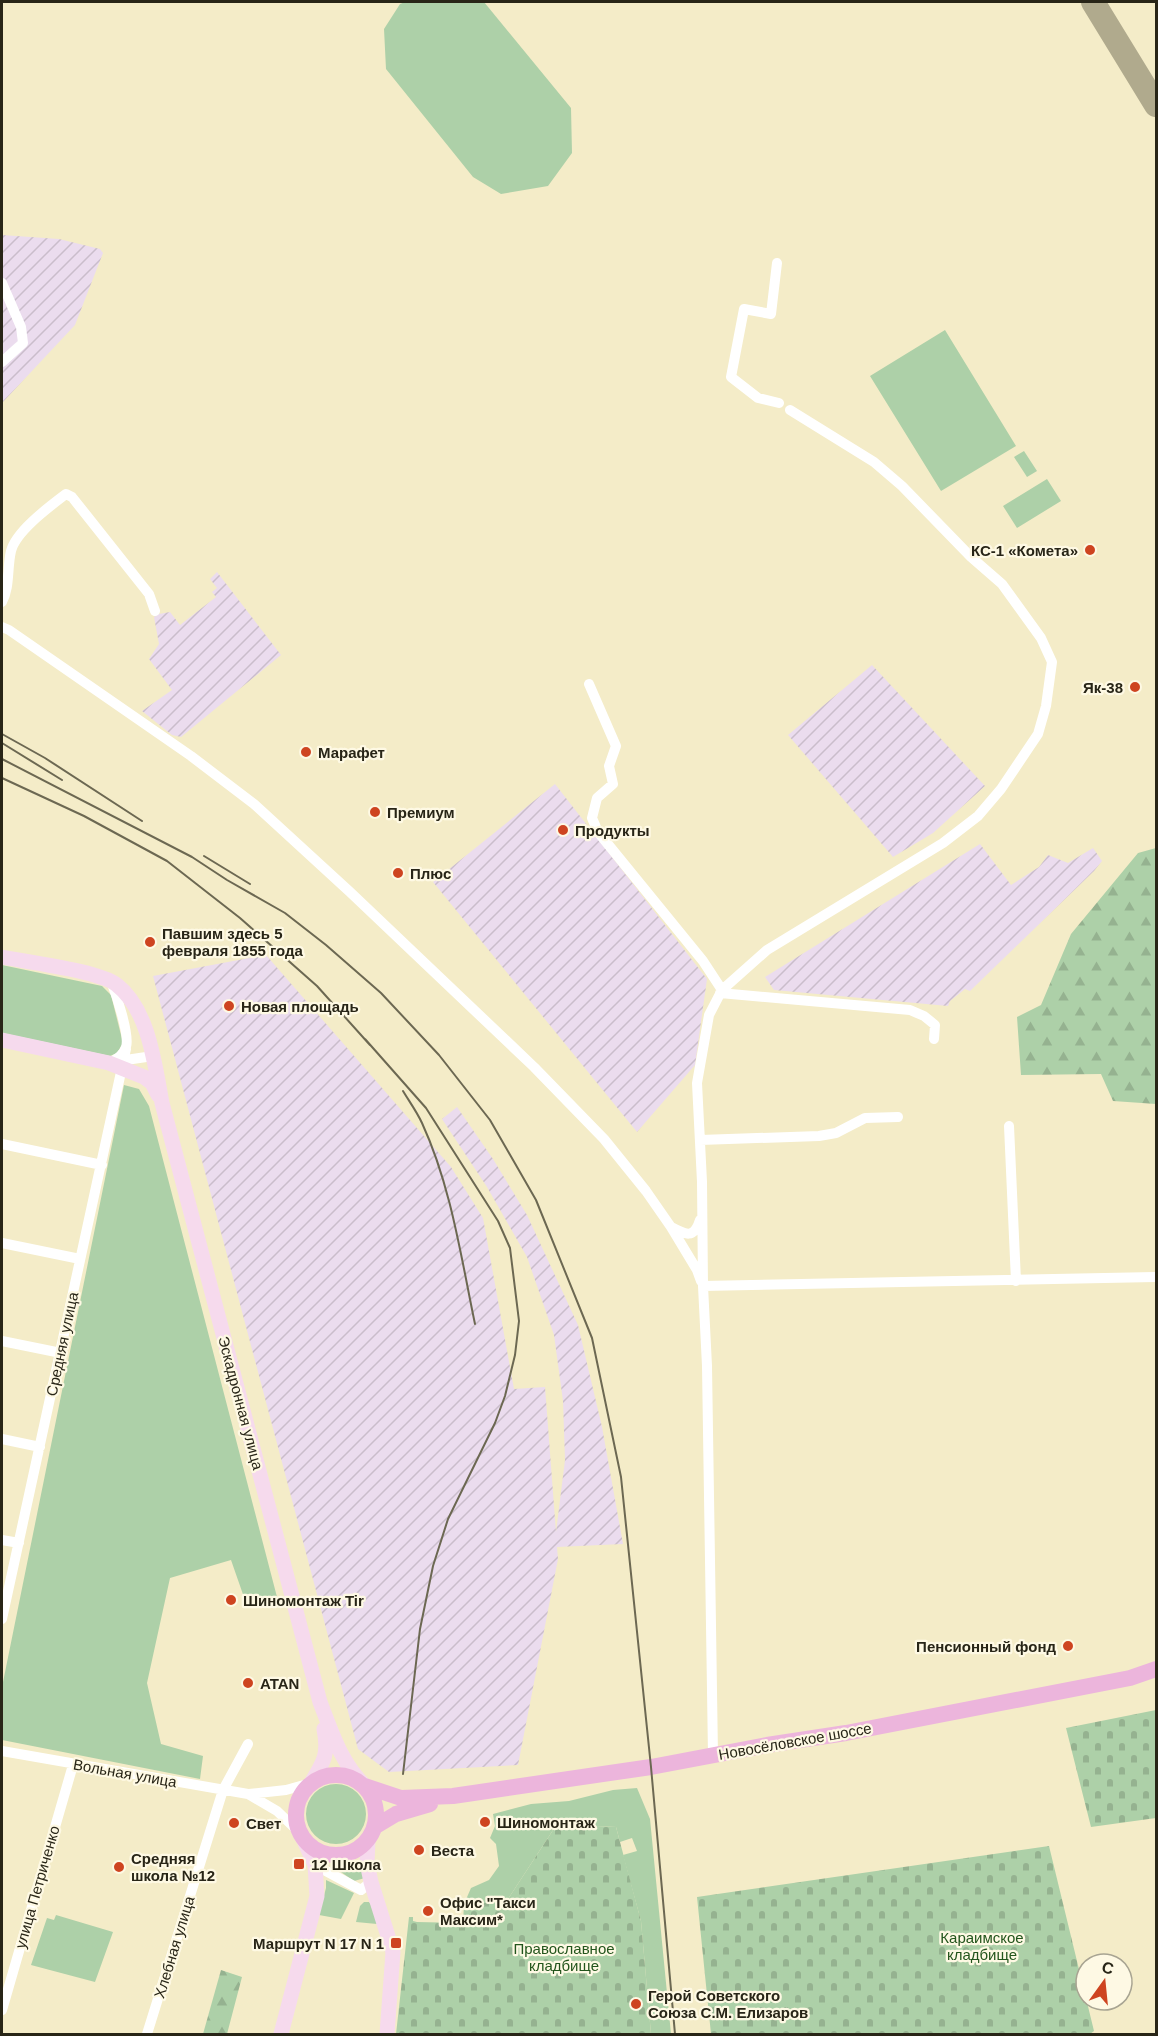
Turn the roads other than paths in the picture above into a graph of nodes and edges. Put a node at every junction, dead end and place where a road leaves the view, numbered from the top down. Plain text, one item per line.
1 (777, 263) dead end
2 (2, 283) edge
3 (2, 362) edge
4 (779, 403) dead end
5 (790, 410) dead end
6 (2, 602) edge
7 (155, 611) dead end
8 (2, 627) edge
9 (589, 684) dead end
10 (2, 957) edge
11 (111, 981) junction
12 (721, 991) junction
13 (934, 1039) dead end
14 (2, 1040) edge
15 (153, 1056) junction
16 (121, 1060) junction
17 (162, 1103) junction
18 (898, 1117) dead end
19 (1009, 1126) dead end
20 (700, 1140) junction
21 (2, 1144) edge
22 (102, 1165) junction
23 (702, 1214) junction
24 (671, 1227) junction
25 (2, 1243) edge
26 (80, 1259) junction
27 (1155, 1277) edge
28 (1016, 1281) junction
29 (703, 1286) junction
30 (2, 1341) edge
31 (61, 1353) junction
32 (2, 1439) edge
33 (40, 1447) junction
34 (2, 1540) edge
35 (19, 1544) junction
36 (2, 1619) edge
37 (1156, 1669) edge
38 (1156, 1675) edge
39 (1135, 1676) junction
40 (321, 1702) junction
41 (248, 1744) dead end
42 (2, 1751) edge
43 (713, 1755) junction
44 (73, 1765) junction
45 (311, 1783) junction
46 (365, 1786) junction
47 (223, 1790) junction
48 (248, 1794) junction
49 (453, 1796) junction
50 (372, 1833) junction
51 (301, 1834) junction
52 (315, 1865) junction
53 (371, 1882) junction
54 (2, 2010) edge
55 (147, 2034) edge
56 (281, 2034) edge
57 (387, 2034) edge

1 - 4 street
2 - 3 street
5 - 12 street
6 - 7 street
8 - 24 street
9 - 12 street
10 - 11 main road
11 - 15 main road
11 - 16 street
12 - 13 street
12 - 20 street
14 - 16 main road
15 - 16 street
15 - 17 main road
16 - 17 main road
16 - 22 street, Средняя улица
17 - 40 main road, Эскадронная улица
18 - 20 street
19 - 28 street
20 - 23 street
21 - 22 street
22 - 26 street, Средняя улица
23 - 24 street
23 - 29 street
24 - 29 street
25 - 26 street
26 - 31 street, Средняя улица
27 - 28 street
28 - 29 street
29 - 43 street
30 - 31 street
31 - 33 street, Средняя улица
32 - 33 street
33 - 35 street, Средняя улица
34 - 35 street
35 - 36 street, Средняя улица
37 - 39 main road, Новосёловское шоссе
38 - 39 main road, Новосёловское шоссе
39 - 43 main road, Новосёловское шоссе
40 - 45 main road
40 - 46 main road
41 - 47 street, Хлебная улица
42 - 44 street, Вольная улица
43 - 49 main road, Новосёловское шоссе
44 - 47 street, Вольная улица
44 - 54 street, улица Петриченко
45 - 46 main road
45 - 48 street
45 - 51 main road
46 - 49 main road, Новосёловское шоссе
46 - 50 main road
47 - 48 street, Вольная улица
47 - 55 street, Хлебная улица
48 - 51 street
49 - 50 main road, Новосёловское шоссе
50 - 51 main road
50 - 53 main road
51 - 52 main road
52 - 53 street
52 - 56 main road
53 - 57 main road

